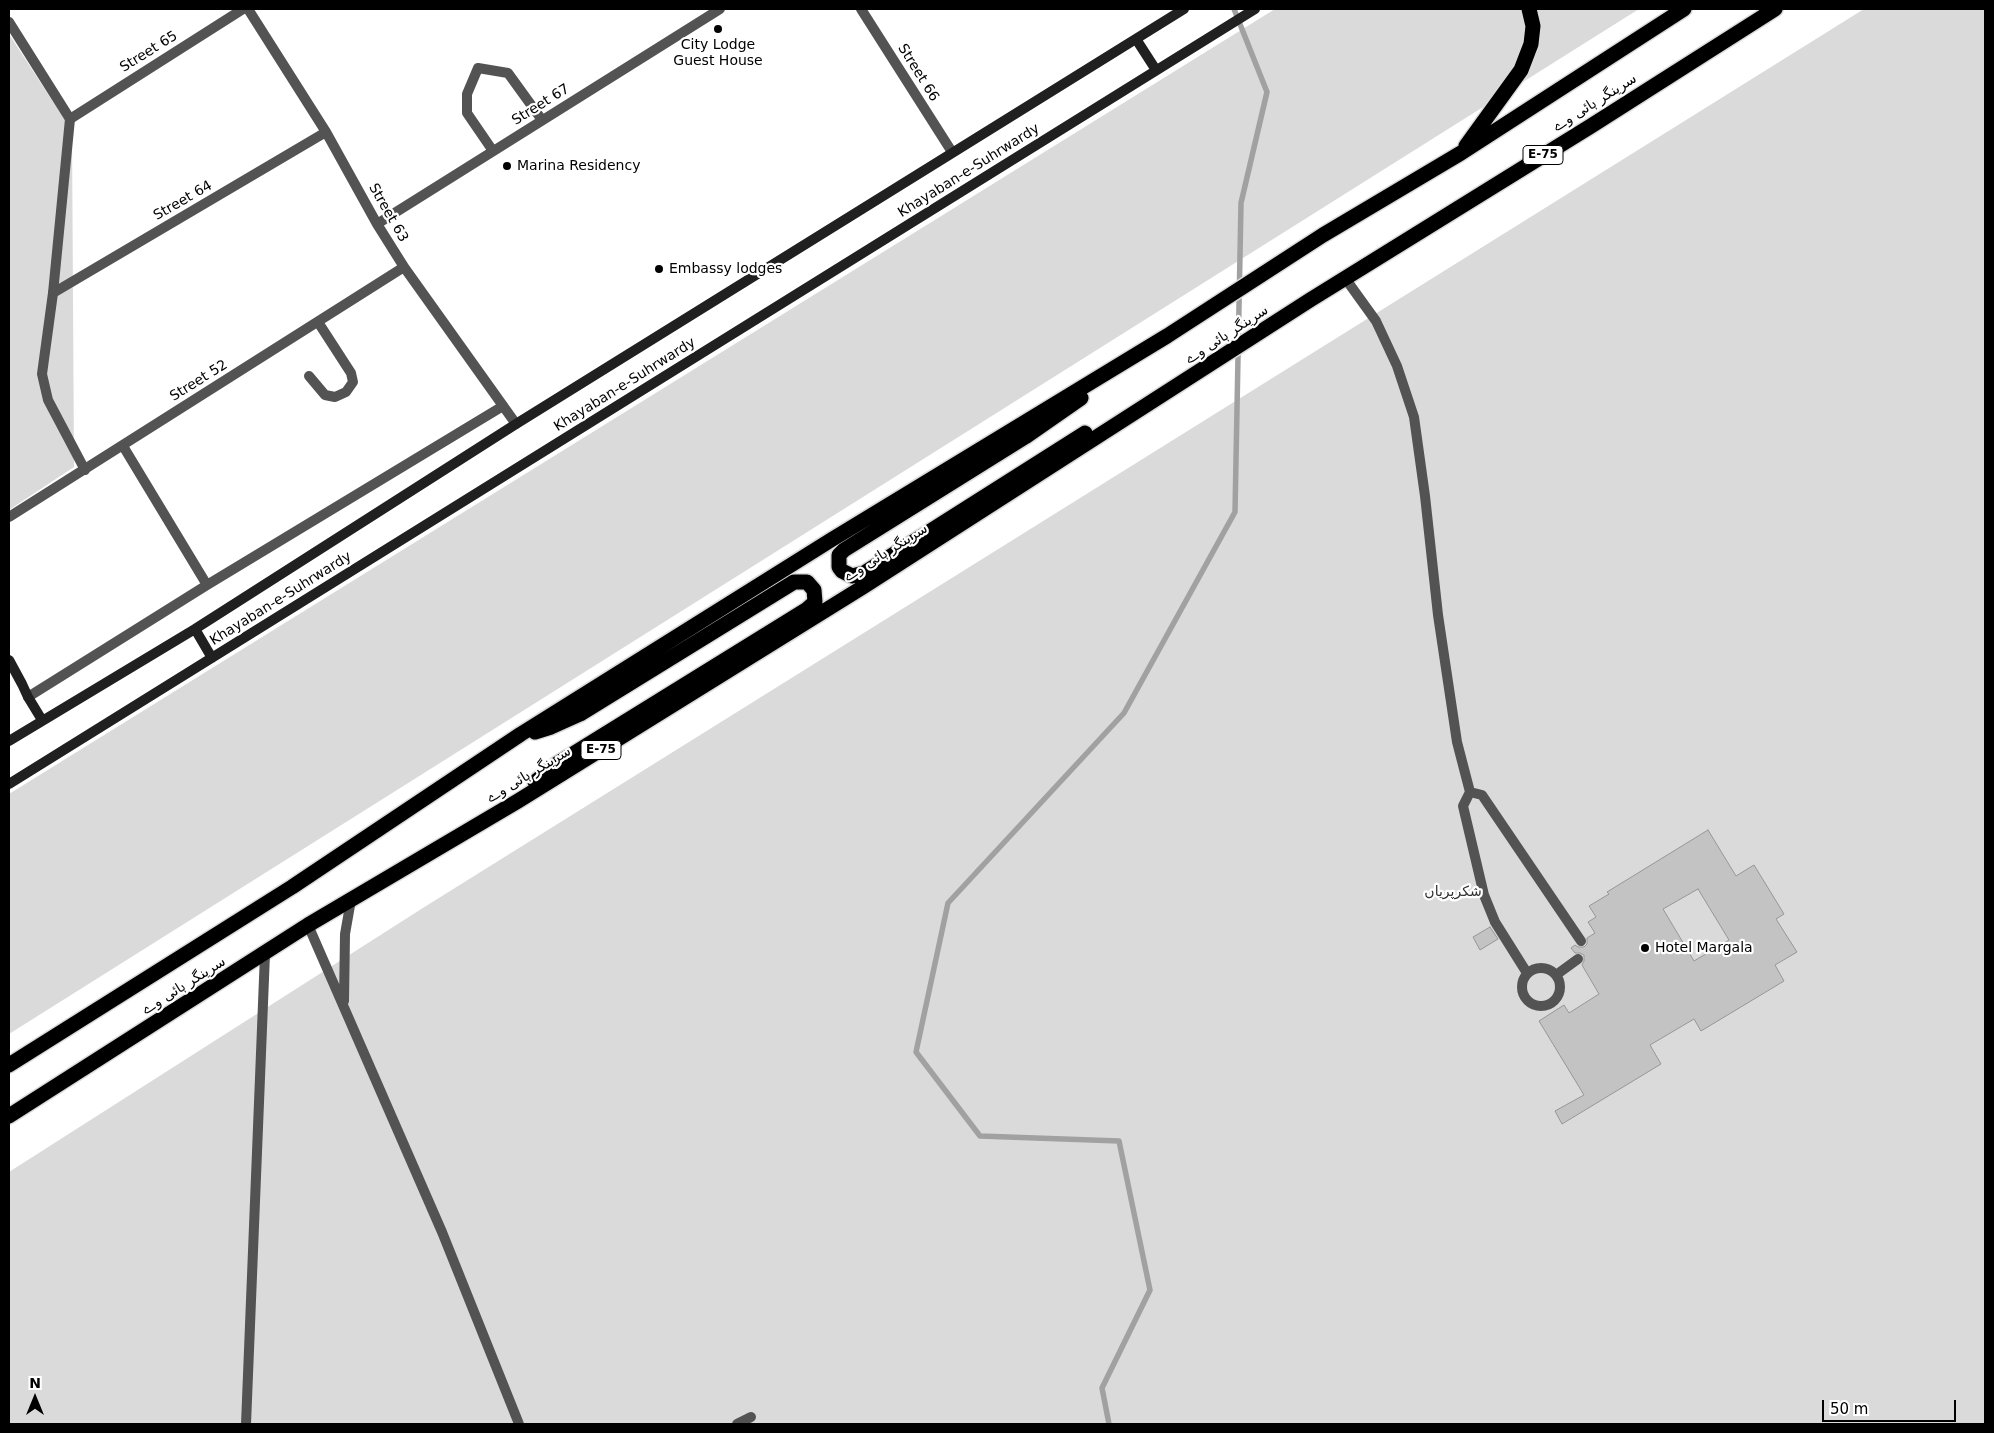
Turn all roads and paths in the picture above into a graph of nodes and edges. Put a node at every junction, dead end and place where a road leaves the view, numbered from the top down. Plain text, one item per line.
1 (243, 9) edge
2 (248, 9) edge
3 (720, 9) edge
4 (861, 9) edge
5 (1184, 9) edge
6 (1255, 9) edge
7 (1529, 9) edge
8 (1684, 9) edge
9 (1775, 9) edge
10 (9, 22) edge
11 (1136, 39) junction
12 (1156, 70) junction
13 (70, 119) junction
14 (542, 120) junction
15 (326, 132) junction
16 (492, 151) junction
17 (952, 152) junction
18 (1461, 153) junction
19 (377, 224) junction
20 (404, 267) junction
21 (1346, 278) junction
22 (53, 293) junction
23 (318, 322) junction
24 (1104, 374) junction
25 (309, 376) dead end
26 (1159, 399) junction
27 (503, 406) junction
28 (516, 424) junction
29 (123, 446) junction
30 (85, 470) junction
31 (9, 517) edge
32 (207, 585) junction
33 (195, 629) junction
34 (212, 658) junction
35 (9, 660) edge
36 (28, 697) junction
37 (42, 720) junction
38 (521, 734) junction
39 (9, 741) edge
40 (9, 784) edge
41 (1470, 792) junction
42 (518, 801) junction
43 (351, 900) junction
44 (308, 925) junction
45 (1581, 941) dead end
46 (265, 954) junction
47 (1578, 960) dead end
48 (1527, 973) junction
49 (1556, 976) junction
50 (343, 1006) junction
51 (9, 1065) edge
52 (9, 1116) edge
53 (751, 1417) dead end
54 (246, 1424) edge
55 (519, 1424) edge
56 (737, 1424) edge

1 - 13 street, Street 65
2 - 15 street, Street 63
3 - 14 street, Street 67
4 - 17 street, Street 66
5 - 11 main road, Khayaban-e-Suhrwardy
6 - 12 main road, Khayaban-e-Suhrwardy
7 - 18 highway
8 - 18 highway, سرینگر ہائی وے
9 - 21 highway, سرینگر ہائی وے / E-75
10 - 13 street
11 - 12 main road
11 - 17 main road, Khayaban-e-Suhrwardy
12 - 34 main road, Khayaban-e-Suhrwardy
13 - 22 street
14 - 16 street, Street 67
14 - 16 street
15 - 19 street, Street 63
15 - 22 street, Street 64
16 - 19 street, Street 67
17 - 28 main road, Khayaban-e-Suhrwardy
18 - 24 highway, سرینگر ہائی وے
19 - 20 street, Street 63
20 - 23 street, Street 52
20 - 27 street, Street 63
21 - 26 highway, سرینگر ہائی وے / E-75
21 - 41 street
22 - 30 street
23 - 25 street
23 - 29 street, Street 52
24 - 26 highway
24 - 38 highway, سرینگر ہائی وے
26 - 42 highway, سرینگر ہائی وے / E-75
27 - 28 street, Street 63
27 - 32 street
28 - 33 main road, Khayaban-e-Suhrwardy
29 - 30 street, Street 52
29 - 32 street
30 - 31 street, Street 52
32 - 36 street
33 - 34 main road
33 - 37 main road, Khayaban-e-Suhrwardy
34 - 40 main road, Khayaban-e-Suhrwardy
35 - 36 main road
36 - 37 main road
37 - 39 main road, Khayaban-e-Suhrwardy
38 - 42 highway
38 - 51 highway, سرینگر ہائی وے
41 - 45 street
41 - 48 street
42 - 43 highway, سرینگر ہائی وے / E-75
43 - 44 highway, سرینگر ہائی وے / E-75
43 - 50 street
44 - 46 highway, سرینگر ہائی وے / E-75
44 - 50 street
46 - 52 highway, سرینگر ہائی وے / E-75
46 - 54 street
47 - 49 street
48 - 49 street
48 - 49 street
50 - 55 street
53 - 56 street

